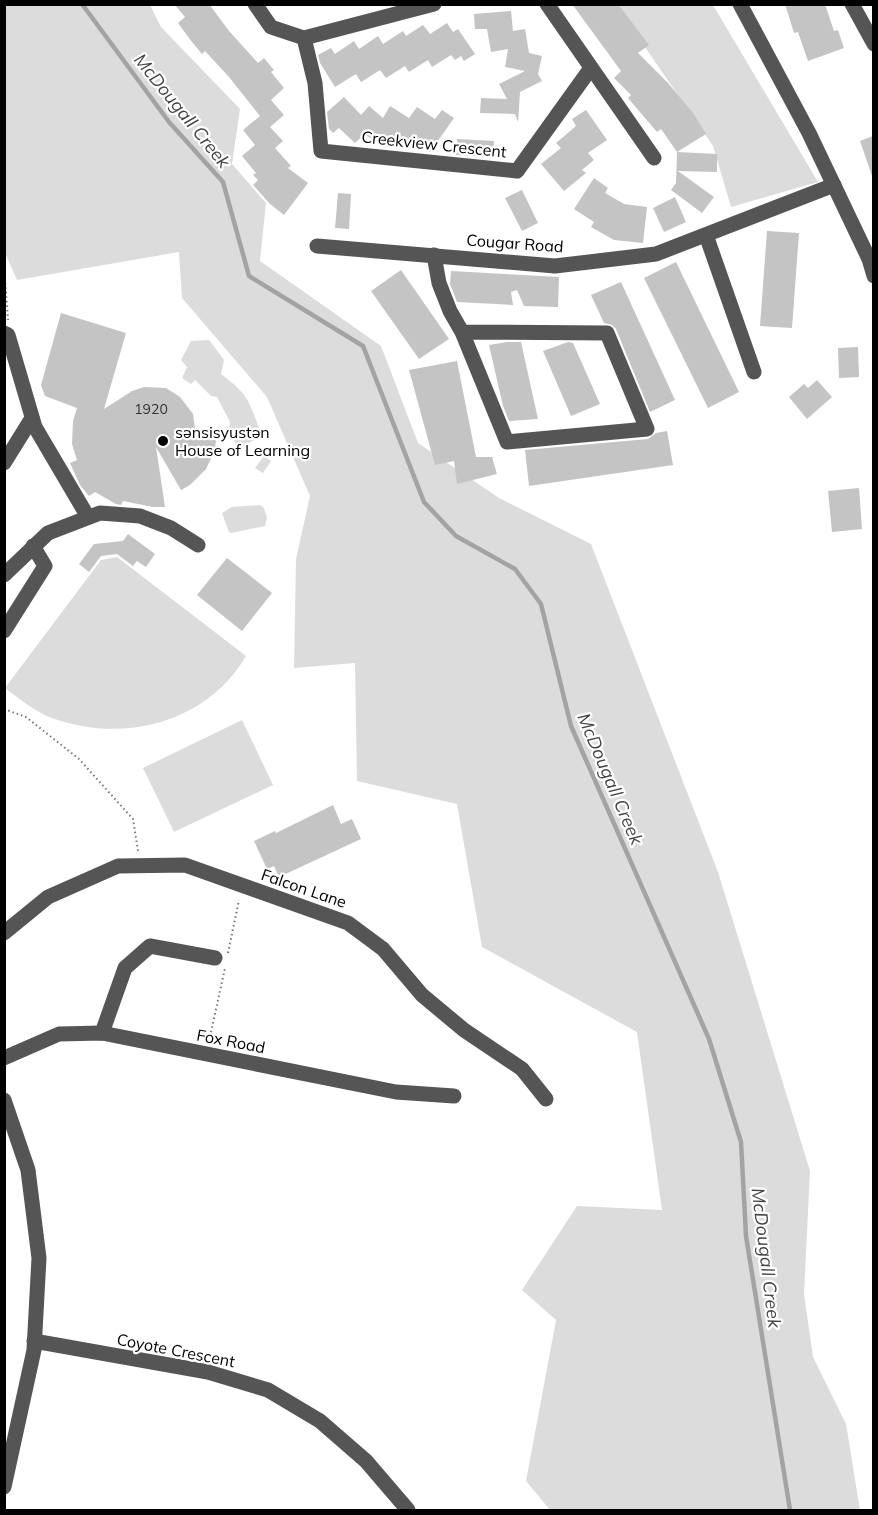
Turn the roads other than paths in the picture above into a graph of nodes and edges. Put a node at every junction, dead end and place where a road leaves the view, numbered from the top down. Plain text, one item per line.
1 (255, 4) edge
2 (434, 4) edge
3 (547, 4) edge
4 (740, 4) edge
5 (852, 4) edge
6 (304, 38) junction
7 (873, 44) edge
8 (591, 68) junction
9 (654, 158) dead end
10 (834, 184) junction
11 (706, 235) junction
12 (317, 246) dead end
13 (434, 255) junction
14 (873, 276) edge
15 (462, 332) junction
16 (6, 334) edge
17 (754, 372) dead end
18 (32, 418) junction
19 (4, 463) edge
20 (88, 517) junction
21 (198, 545) dead end
22 (33, 546) junction
23 (4, 575) edge
24 (4, 631) edge
25 (4, 933) edge
26 (215, 958) dead end
27 (102, 1033) junction
28 (4, 1058) edge
29 (454, 1096) dead end
30 (546, 1099) dead end
31 (4, 1100) edge
32 (34, 1341) junction
33 (4, 1487) edge
34 (408, 1510) edge

1 - 6 street
2 - 6 street
3 - 8 street
4 - 10 street
5 - 7 street
6 - 8 street, Creekview Crescent
8 - 9 street
10 - 11 street, Cougar Road
10 - 14 street
11 - 13 street, Cougar Road
11 - 17 street
12 - 13 street, Cougar Road
13 - 15 street
15 - 15 street
16 - 18 street
18 - 19 street
18 - 20 street
20 - 21 street
20 - 22 street
22 - 23 street
22 - 24 street
25 - 30 street, Falcon Lane
26 - 27 street
27 - 28 street, Fox Road
27 - 29 street, Fox Road
31 - 32 street
32 - 33 street
32 - 34 street, Coyote Crescent

